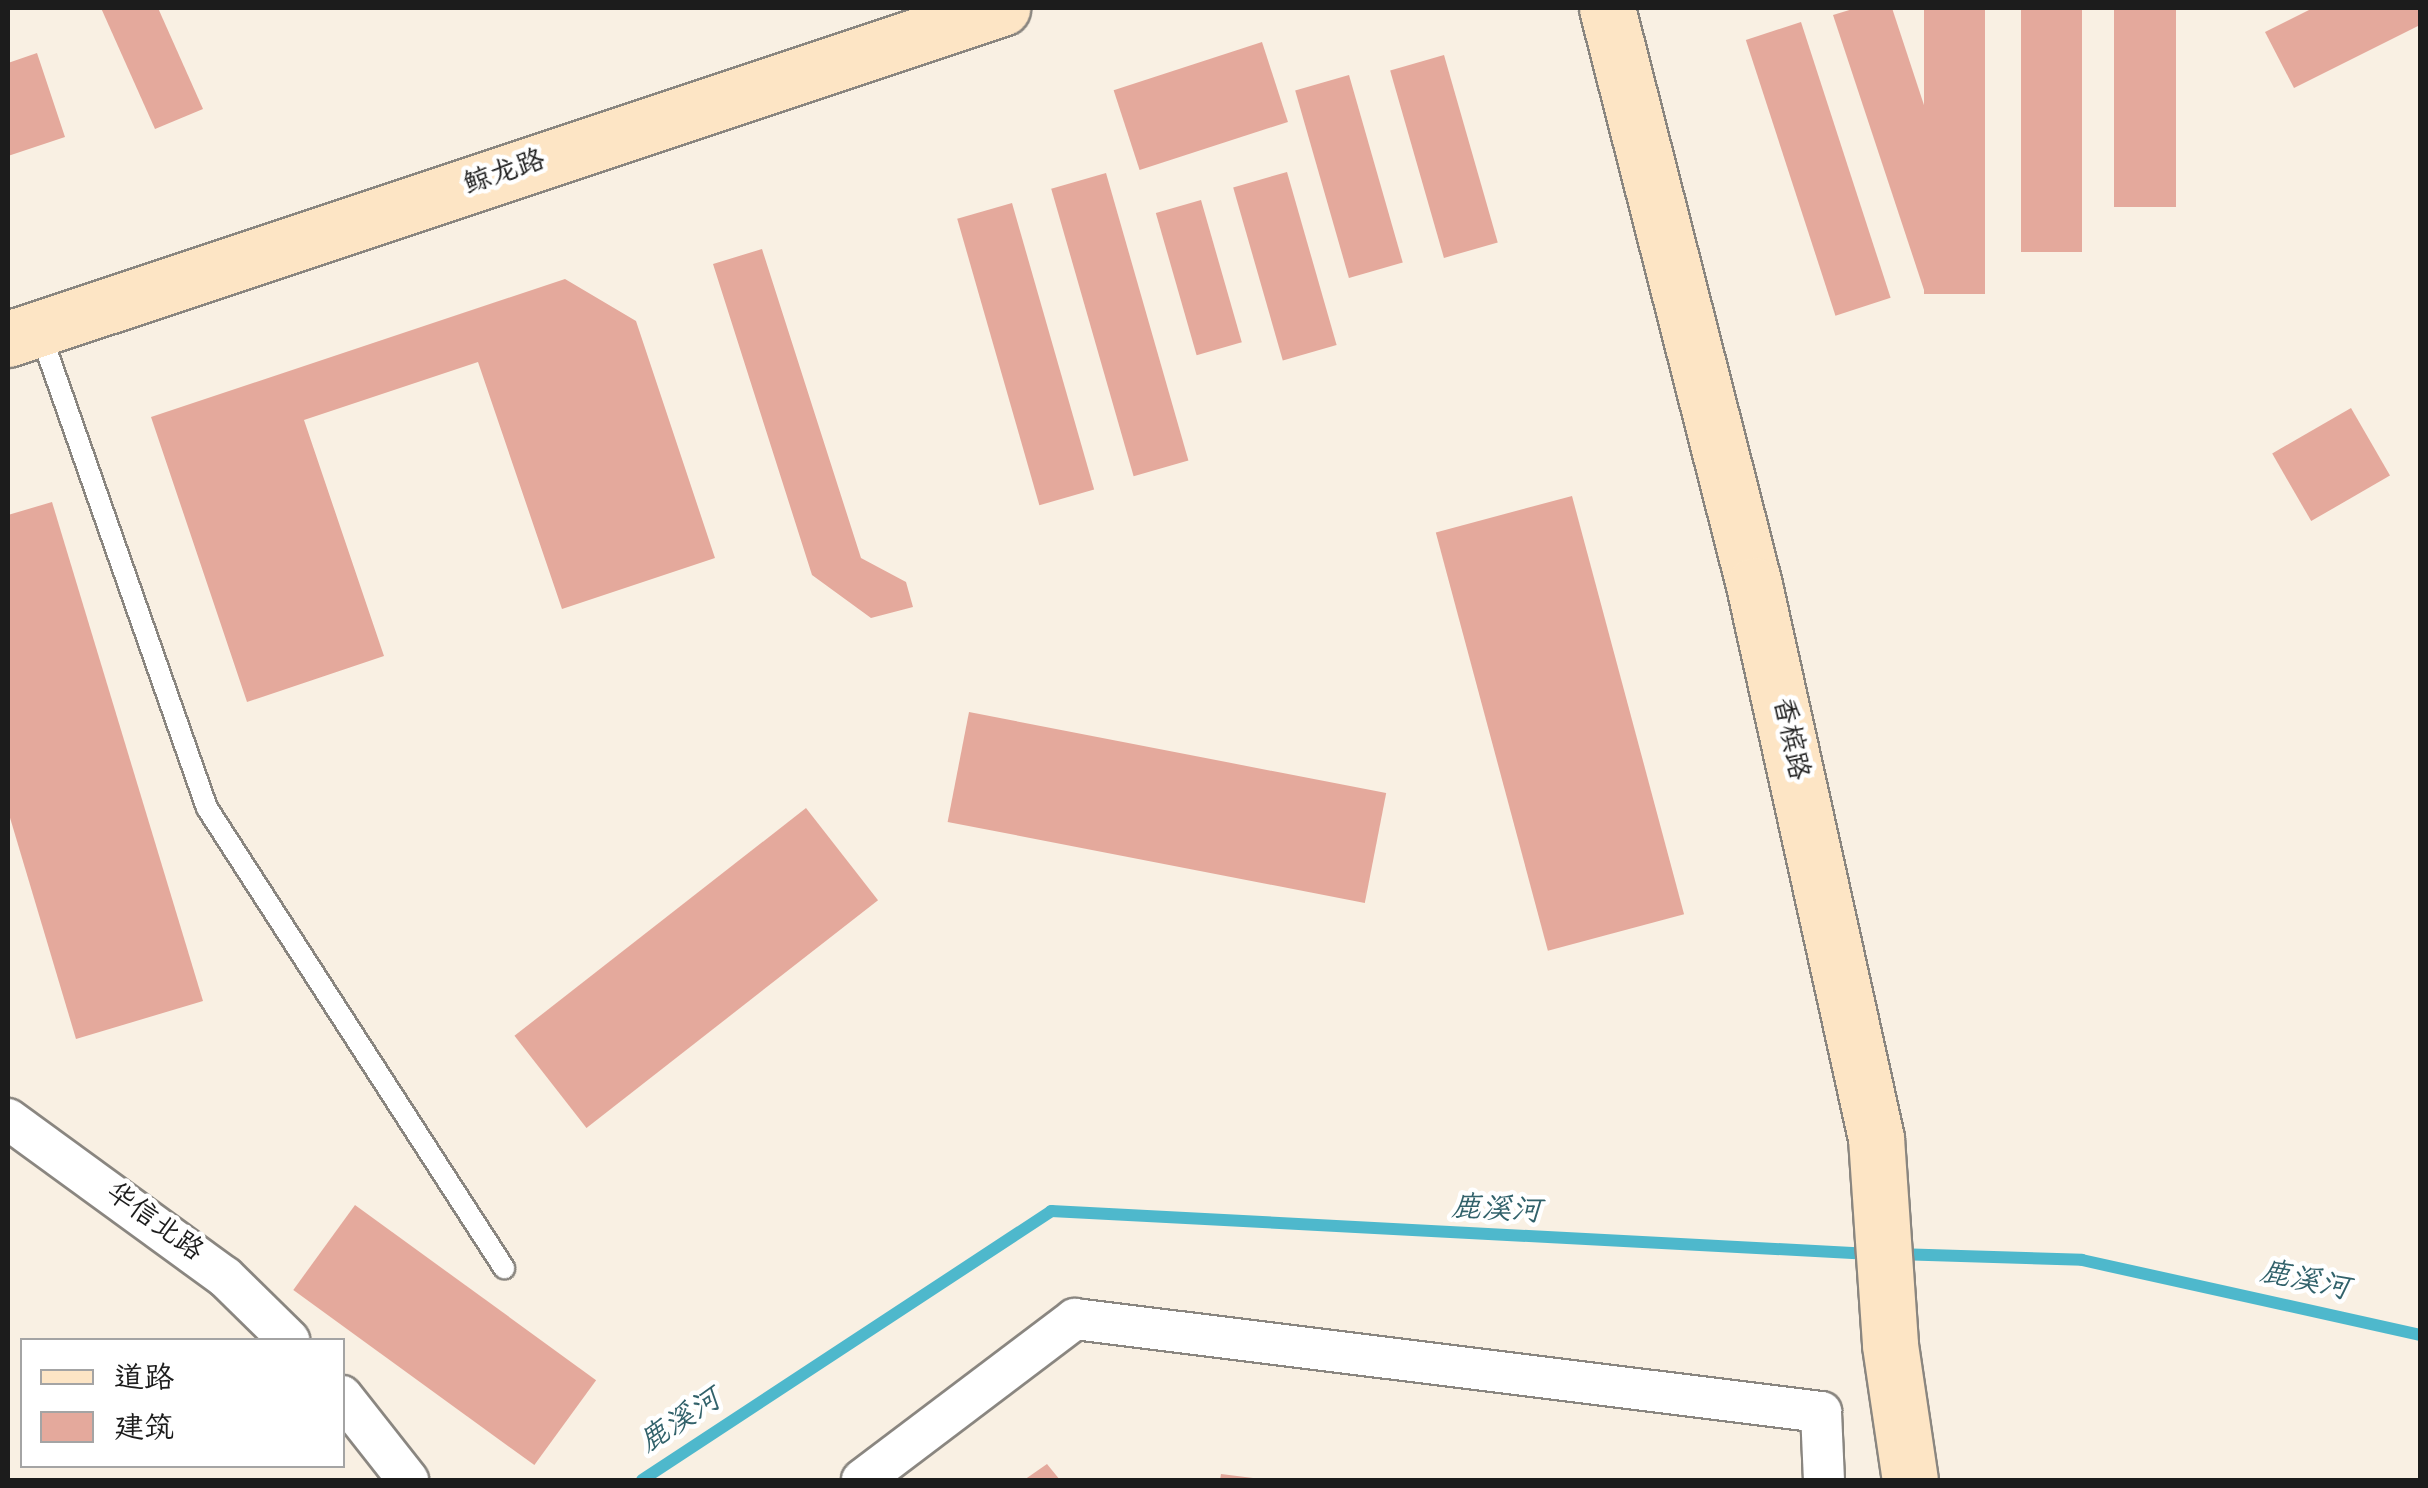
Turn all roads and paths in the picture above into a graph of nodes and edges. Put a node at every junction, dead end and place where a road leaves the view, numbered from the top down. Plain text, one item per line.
1 (1002, 8) edge
2 (1607, 8) edge
3 (24, 335) edge
4 (8, 1119) edge
5 (504, 1268) dead end
6 (287, 1338) edge
7 (345, 1400) edge
8 (408, 1480) edge
9 (862, 1480) edge
10 (1824, 1480) edge
11 (1910, 1480) edge

1 - 3 street, 鲸龙路
2 - 11 street, 香槟路
3 - 5 lane
4 - 6 street, 华信北路
7 - 8 street
9 - 10 street

